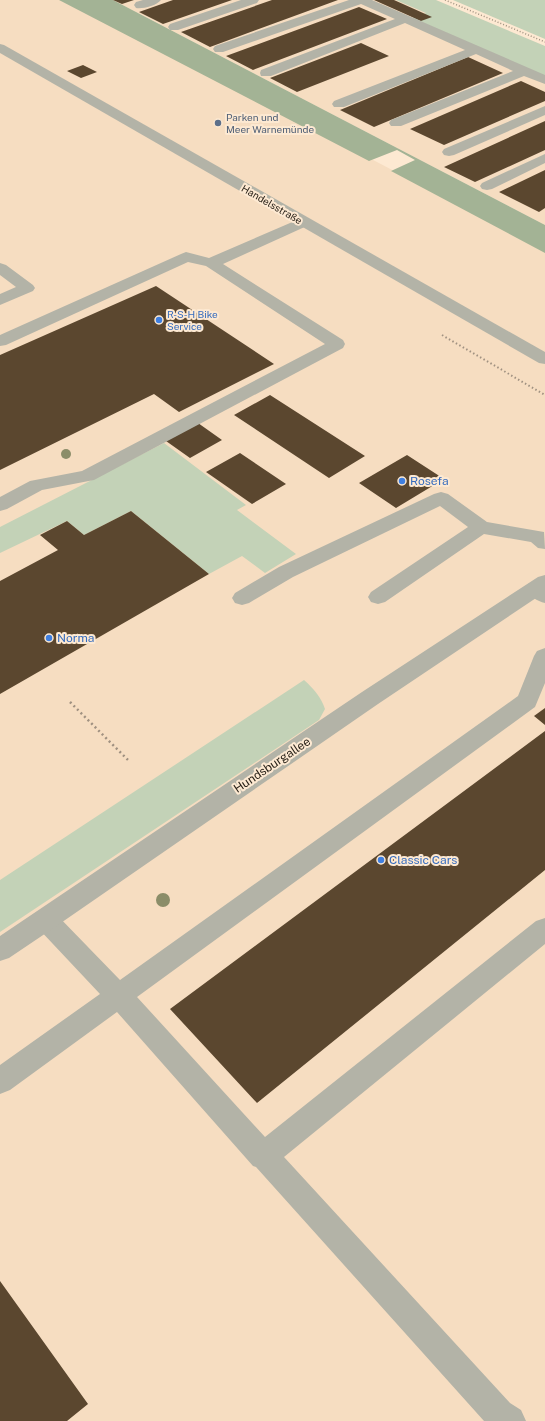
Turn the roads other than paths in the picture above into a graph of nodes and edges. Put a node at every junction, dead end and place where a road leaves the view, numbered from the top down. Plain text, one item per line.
1 (156, 0) edge
2 (253, 0) edge
3 (361, 0) edge
4 (140, 5) dead end
5 (406, 19) junction
6 (174, 27) dead end
7 (1, 49) edge
8 (219, 49) dead end
9 (476, 50) junction
10 (524, 71) junction
11 (266, 73) dead end
12 (545, 80) edge
13 (339, 104) dead end
14 (545, 110) edge
15 (396, 123) dead end
16 (449, 152) dead end
17 (545, 158) edge
18 (487, 186) dead end
19 (304, 222) junction
20 (211, 263) junction
21 (0, 268) edge
22 (0, 300) edge
23 (0, 341) edge
24 (545, 359) edge
25 (0, 505) edge
26 (481, 527) junction
27 (545, 543) edge
28 (542, 589) edge
29 (378, 597) dead end
30 (242, 598) dead end
31 (545, 656) edge
32 (46, 920) junction
33 (545, 929) edge
34 (0, 950) edge
35 (118, 995) junction
36 (0, 1081) edge
37 (263, 1156) junction
38 (510, 1421) edge

1 - 4 street
2 - 6 street
3 - 5 street
3 - 8 street
5 - 9 street
5 - 11 street
7 - 19 street, Handelsstraße
9 - 10 street
9 - 13 street
10 - 12 street
10 - 15 street
14 - 16 street
17 - 18 street
19 - 20 street
19 - 24 street, Handelsstraße
20 - 23 street
20 - 25 street
21 - 22 street
26 - 27 street
26 - 29 street
26 - 30 street
28 - 32 street, Hundsburgallee
31 - 35 street
32 - 34 street, Hundsburgallee
32 - 35 street
33 - 37 street
35 - 36 street
35 - 37 street
37 - 38 street

